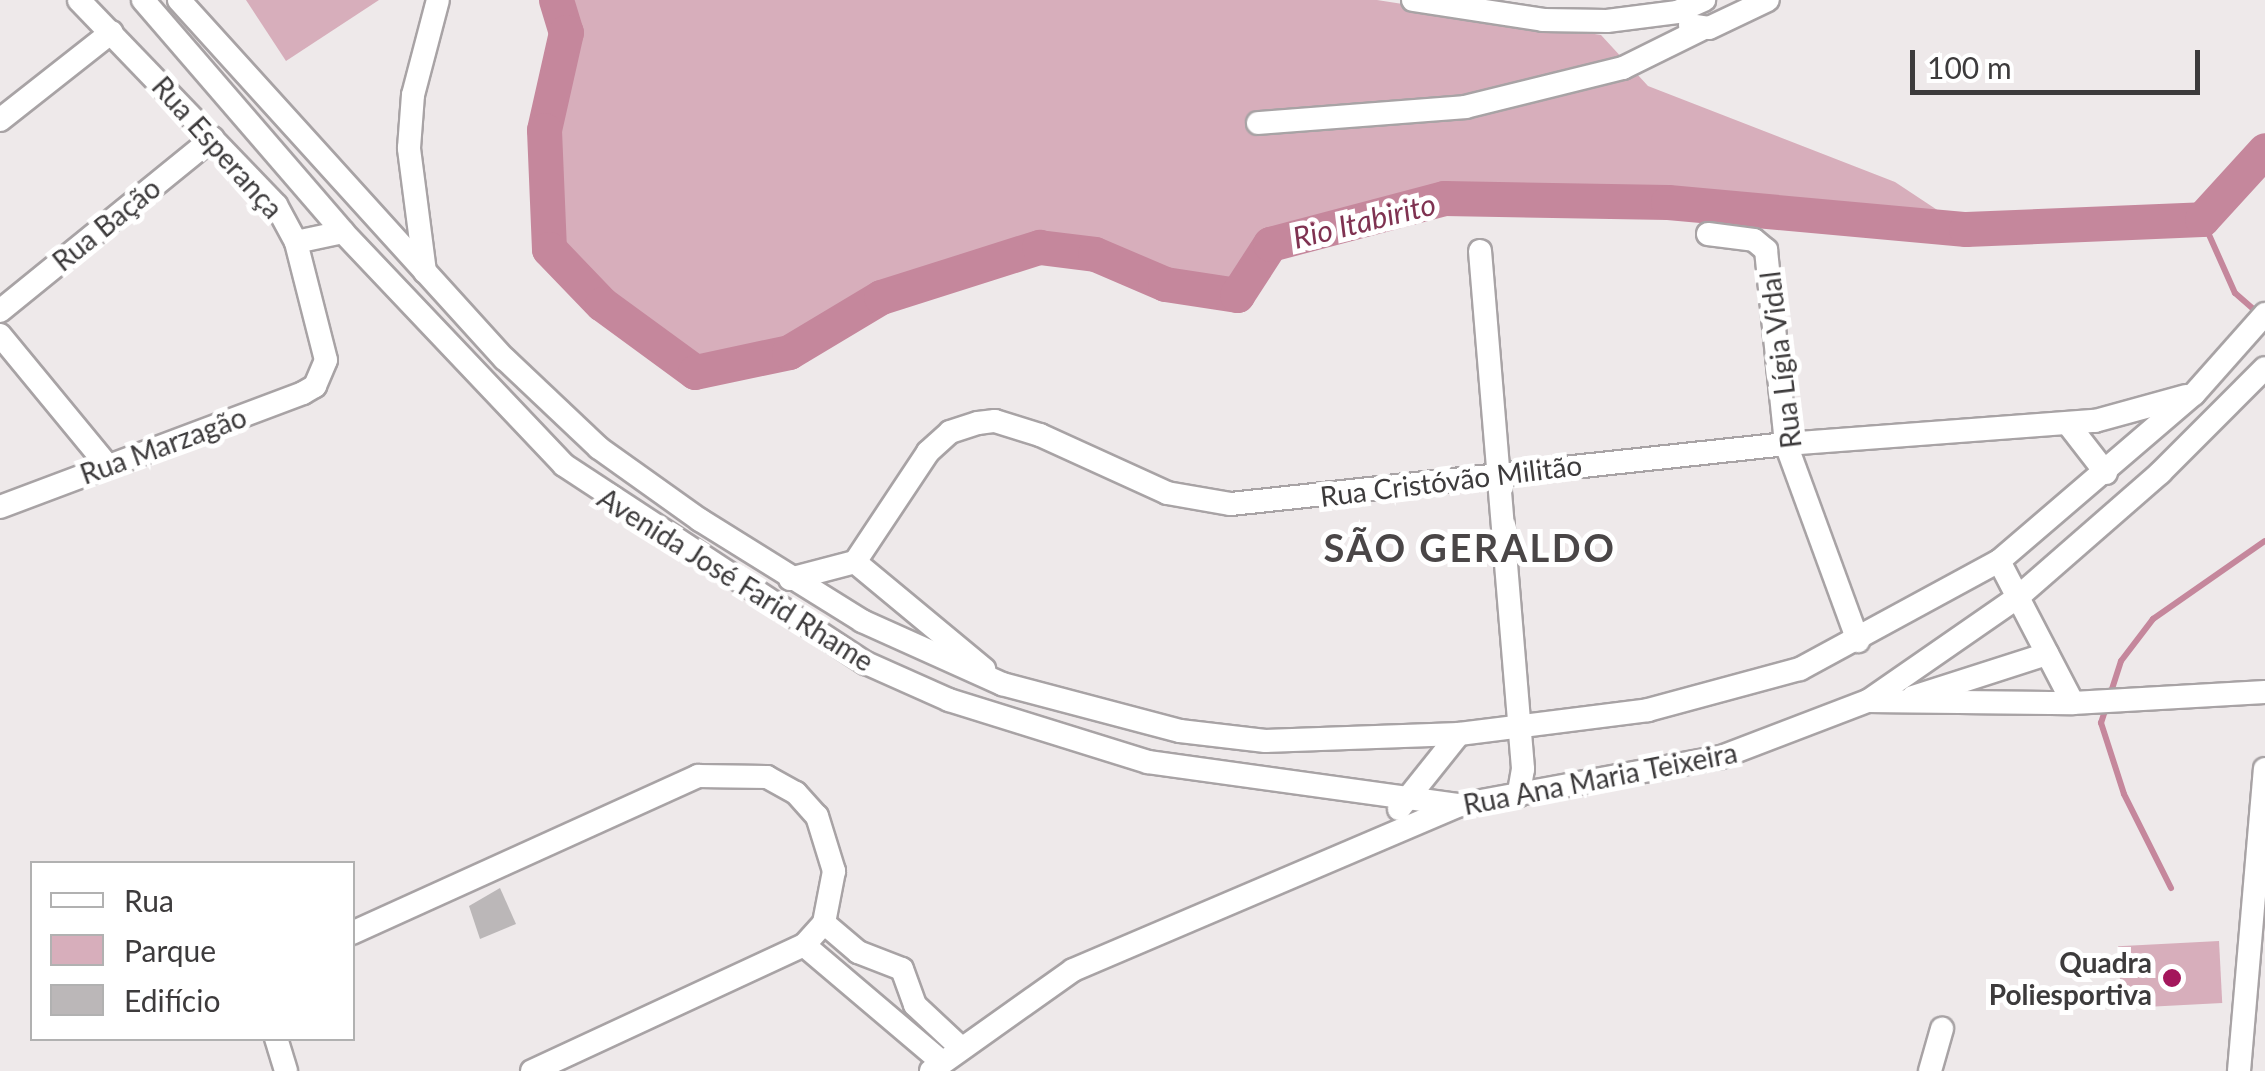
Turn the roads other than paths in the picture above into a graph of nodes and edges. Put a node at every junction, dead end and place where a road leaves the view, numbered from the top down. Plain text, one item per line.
1 (79, 0) edge
2 (143, 0) edge
3 (180, 0) edge
4 (438, 0) edge
5 (1413, 0) edge
6 (1704, 0) edge
7 (1768, 0) edge
8 (1677, 12) junction
9 (1700, 30) junction
10 (112, 32) junction
11 (0, 120) edge
12 (1258, 123) dead end
13 (213, 138) junction
14 (343, 232) junction
15 (1708, 234) dead end
16 (296, 242) junction
17 (1480, 252) dead end
18 (425, 272) junction
19 (0, 311) edge
20 (2265, 314) edge
21 (0, 335) edge
22 (2262, 371) edge
23 (322, 376) joint
24 (2194, 394) junction
25 (2068, 424) junction
26 (1786, 444) junction
27 (107, 465) junction
28 (1500, 472) junction
29 (2106, 473) junction
30 (0, 508) edge
31 (1999, 560) junction
32 (854, 562) junction
33 (790, 579) junction
34 (2018, 597) junction
35 (1858, 641) junction
36 (2047, 654) junction
37 (1002, 684) junction
38 (2265, 692) edge
39 (1868, 701) junction
40 (1900, 701) junction
41 (2078, 703) junction
42 (1515, 726) junction
43 (1458, 734) junction
44 (2265, 769) edge
45 (1518, 796) junction
46 (1407, 801) junction
47 (1459, 804) junction
48 (1351, 850) junction
49 (824, 923) junction
50 (355, 932) edge
51 (804, 946) junction
52 (1942, 1029) dead end
53 (277, 1041) edge
54 (945, 1060) edge
55 (286, 1071) edge
56 (532, 1071) edge
57 (1930, 1071) edge
58 (2238, 1071) edge

1 - 10 street, Rua Esperança
2 - 14 street, Avenida José Farid Rhame
3 - 18 street
4 - 18 street
5 - 8 street
6 - 8 street
7 - 9 street
8 - 9 street
9 - 12 street
10 - 11 street
10 - 13 street, Rua Esperança
13 - 16 street, Rua Esperança
13 - 19 street, Rua Bação
14 - 16 street
14 - 46 street, Avenida José Farid Rhame
15 - 26 street, Rua Lígia Vidal
16 - 23 street, Rua Esperança
17 - 28 street
18 - 33 street
20 - 24 street
21 - 27 street
22 - 34 street
23 - 27 street, Rua Marzagão
24 - 25 street, Rua Cristóvão Militão
24 - 29 street
25 - 26 street, Rua Cristóvão Militão
25 - 29 street
26 - 28 street, Rua Cristóvão Militão
26 - 35 street, Rua Lígia Vidal
27 - 30 street, Rua Marzagão
28 - 32 street, Rua Cristóvão Militão
28 - 42 street
29 - 31 street
31 - 34 street
31 - 35 street
32 - 33 street
32 - 37 street
33 - 37 street
34 - 36 street
34 - 39 street
35 - 42 street
36 - 40 street
36 - 41 street
37 - 43 street
38 - 41 street, Rua Ana Maria Teixeira
39 - 40 street, Rua Ana Maria Teixeira
39 - 45 street, Rua Ana Maria Teixeira
40 - 41 street, Rua Ana Maria Teixeira
42 - 43 street
42 - 45 street
43 - 46 street
44 - 58 street
45 - 47 street, Rua Ana Maria Teixeira
46 - 47 street, Avenida José Farid Rhame
46 - 48 street
47 - 48 street, Rua Ana Maria Teixeira
48 - 54 street, Rua Ana Maria Teixeira
49 - 50 street
49 - 51 street
49 - 54 street
51 - 54 street
51 - 56 street
52 - 57 street
53 - 55 street

